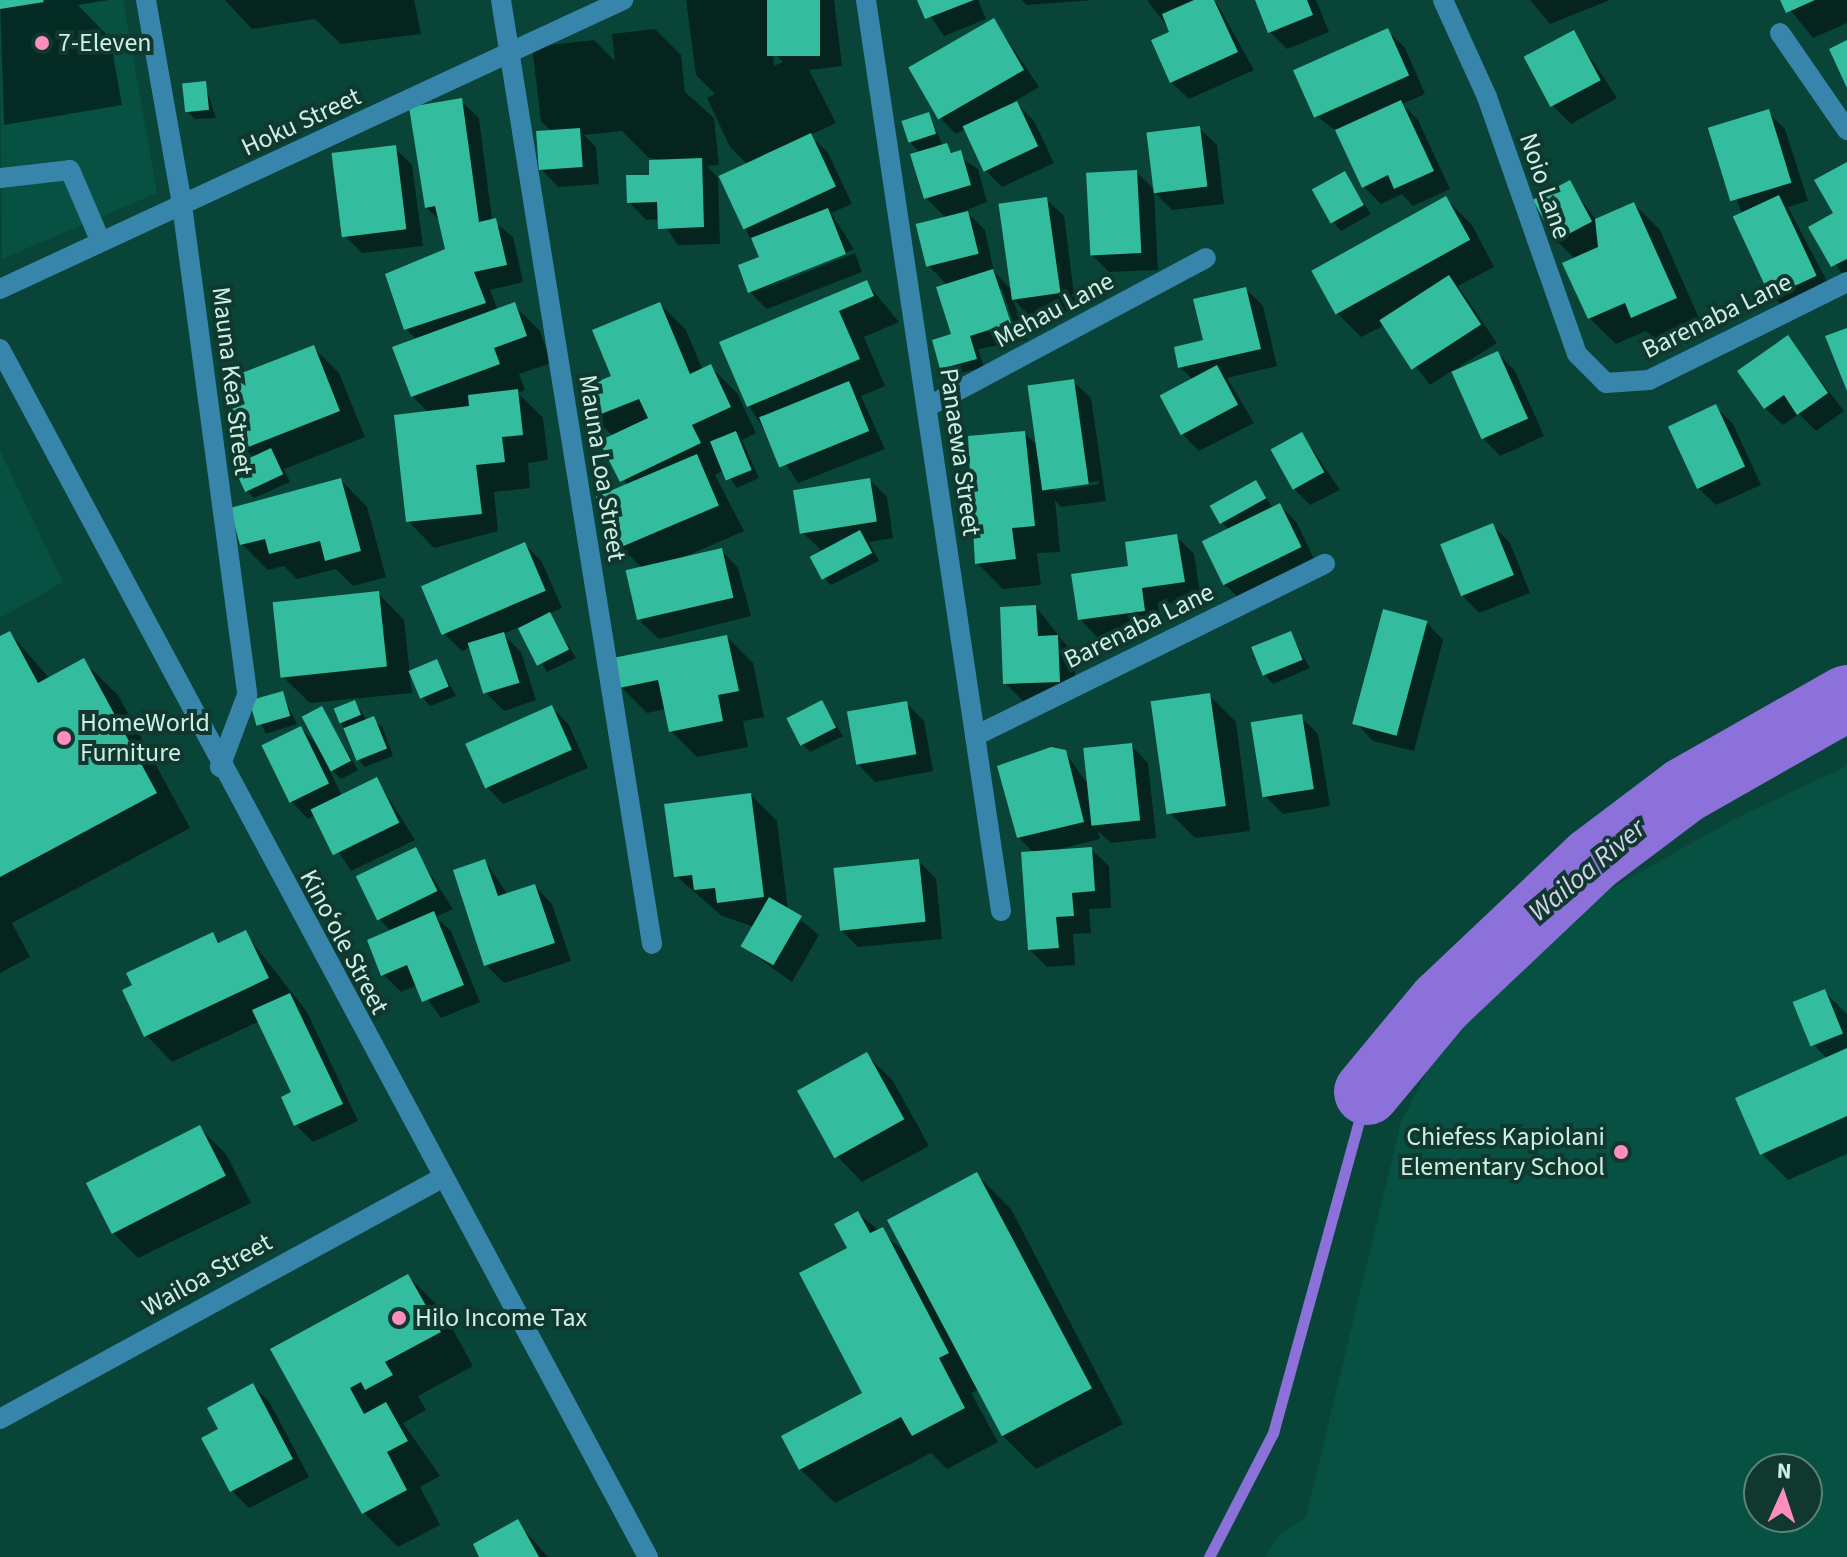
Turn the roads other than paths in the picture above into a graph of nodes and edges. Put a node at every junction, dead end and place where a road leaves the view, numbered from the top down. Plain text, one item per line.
1 (146, 0) edge
2 (501, 0) edge
3 (623, 0) edge
4 (866, 0) edge
5 (1443, 0) edge
6 (1780, 33) dead end
7 (509, 55) junction
8 (1847, 130) edge
9 (0, 178) edge
10 (182, 205) junction
11 (100, 240) junction
12 (1206, 258) dead end
13 (1847, 282) edge
14 (0, 289) edge
15 (0, 349) edge
16 (1606, 383) joint
17 (927, 407) junction
18 (1325, 564) dead end
19 (975, 736) junction
20 (220, 767) junction
21 (1001, 911) dead end
22 (652, 944) dead end
23 (440, 1179) junction
24 (0, 1419) edge
25 (648, 1557) edge

1 - 10 street, Mauna Kea Street
2 - 7 street, Mauna Loa Street
3 - 7 street, Hoku Street
4 - 17 street, Panaewa Street
5 - 16 street, Noio Lane
6 - 8 street
7 - 10 street, Hoku Street
7 - 22 street, Mauna Loa Street
9 - 11 street
10 - 11 street, Hoku Street
10 - 20 street, Mauna Kea Street
11 - 14 street, Hoku Street
12 - 17 street, Mehau Lane
13 - 16 street, Barenaba Lane
15 - 20 street, Kinoʻole Street
17 - 19 street, Panaewa Street
18 - 19 street, Barenaba Lane
19 - 21 street, Panaewa Street
20 - 23 street, Kinoʻole Street
23 - 24 street, Wailoa Street
23 - 25 street, Kinoʻole Street

